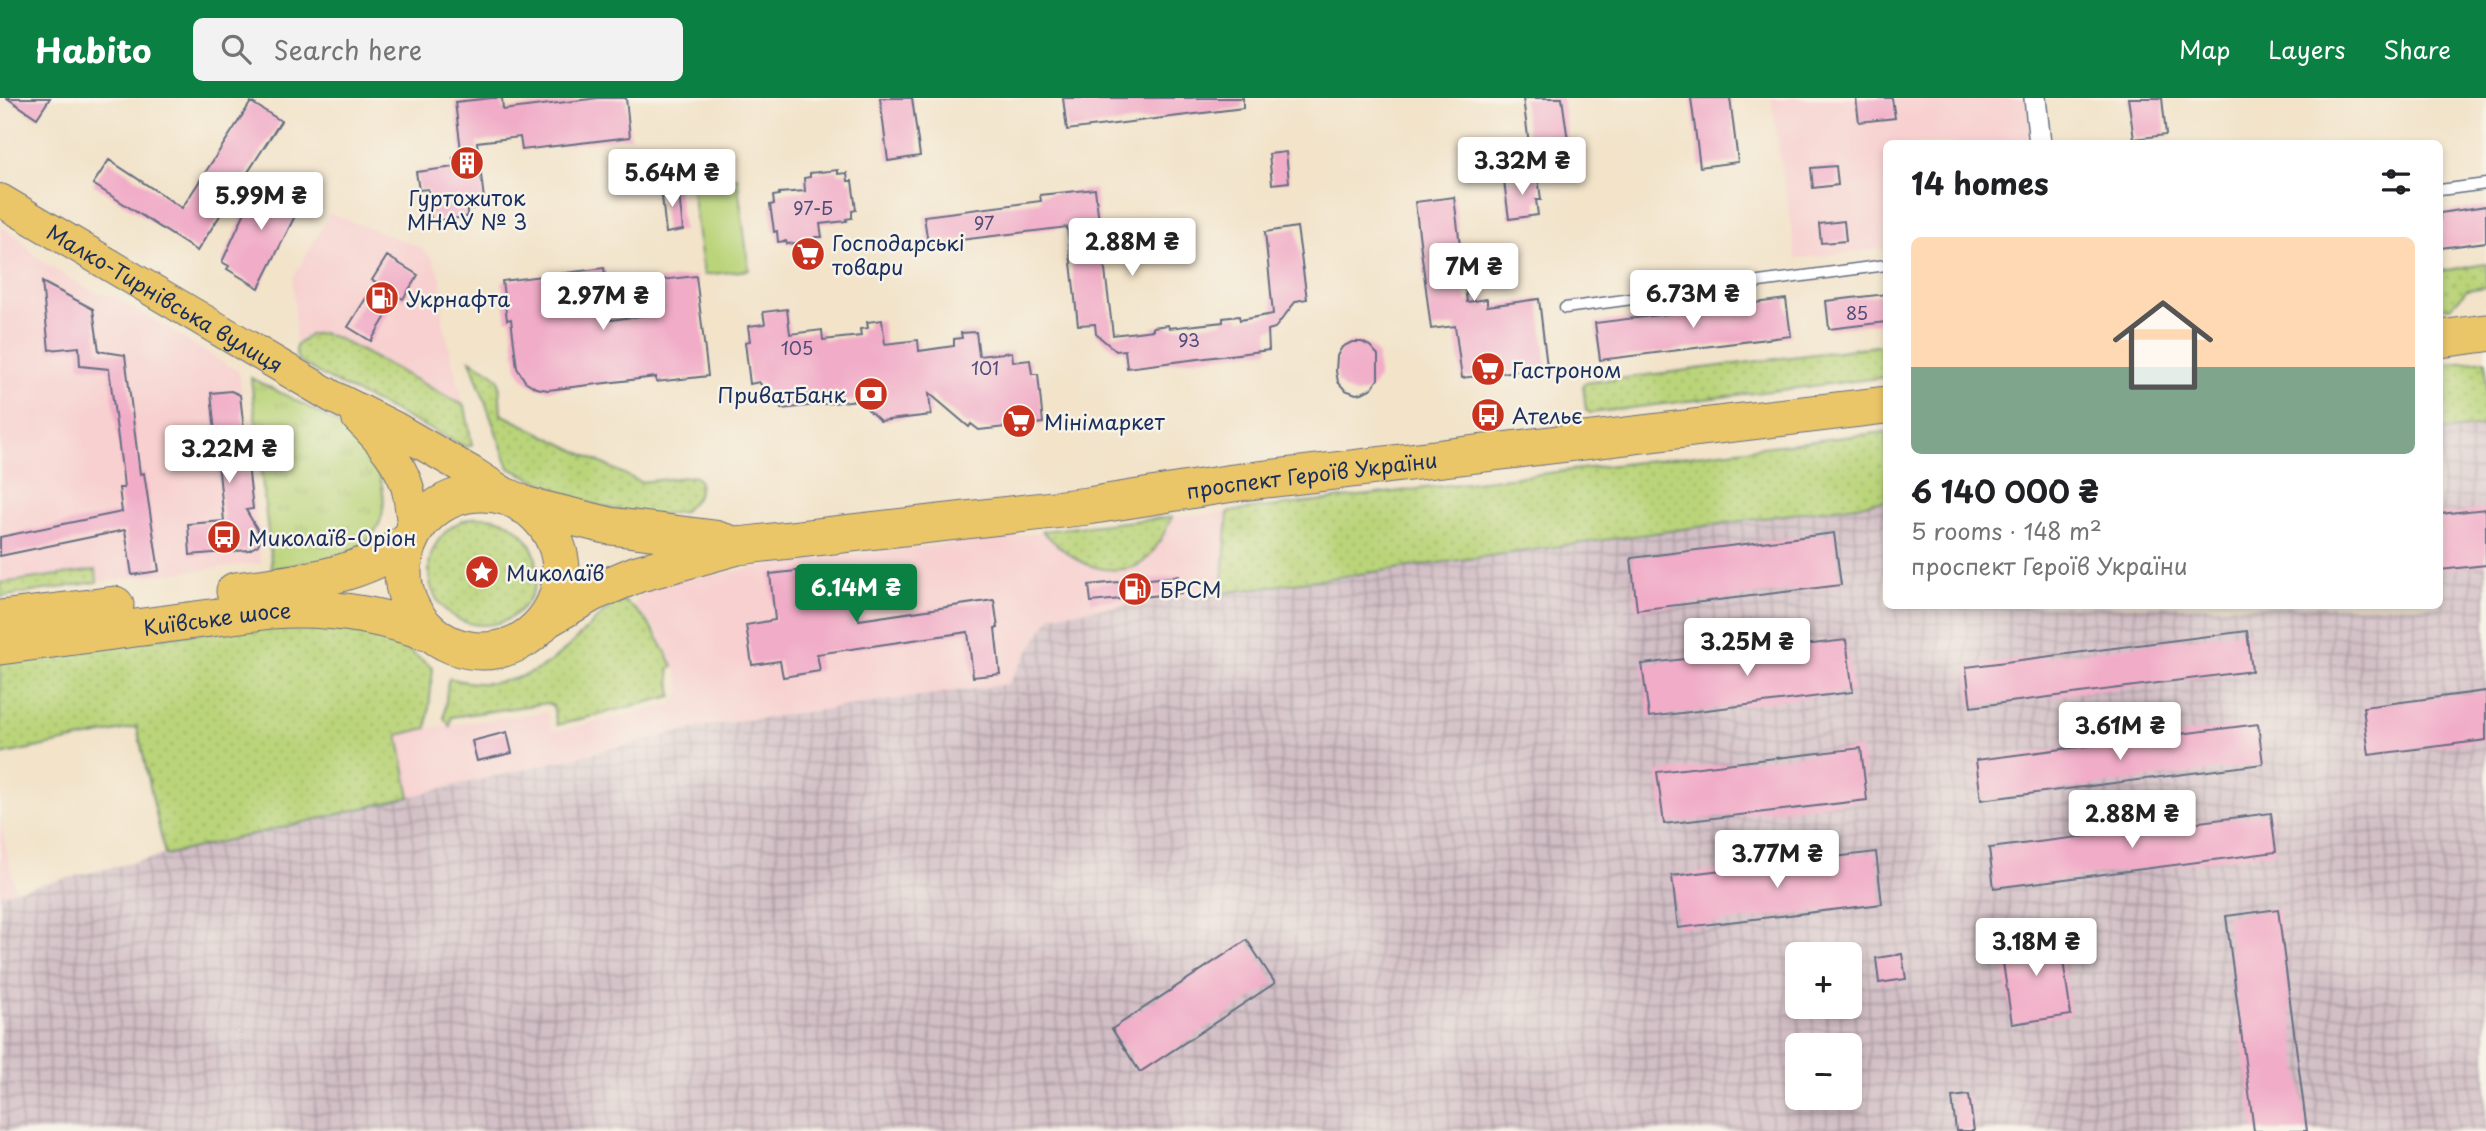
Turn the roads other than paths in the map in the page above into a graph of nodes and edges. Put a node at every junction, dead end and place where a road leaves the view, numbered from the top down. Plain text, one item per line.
1 (2035, 98) edge
2 (2040, 140) edge
3 (2486, 184) edge
4 (2443, 190) edge
5 (0, 200) edge
6 (1883, 265) edge
7 (1565, 308) dead end
8 (2486, 333) edge
9 (2443, 339) edge
10 (333, 397) junction
11 (1883, 405) edge
12 (518, 502) junction
13 (412, 535) junction
14 (738, 546) junction
15 (0, 619) edge
16 (545, 621) junction
17 (430, 633) junction
18 (0, 646) edge

1 - 2 street
3 - 4 lane
5 - 10 main road, Малко-Тирнівська вулиця
6 - 7 lane
8 - 9 highway
10 - 12 main road, Малко-Тирнівська вулиця
10 - 13 main road, Малко-Тирнівська вулиця
11 - 14 highway, проспект Героїв України
12 - 13 highway
12 - 14 highway, проспект Героїв України
12 - 16 highway
13 - 15 highway, Київське шосе
13 - 17 highway
14 - 16 highway, проспект Героїв України
16 - 17 highway
17 - 18 highway, Київське шосе

